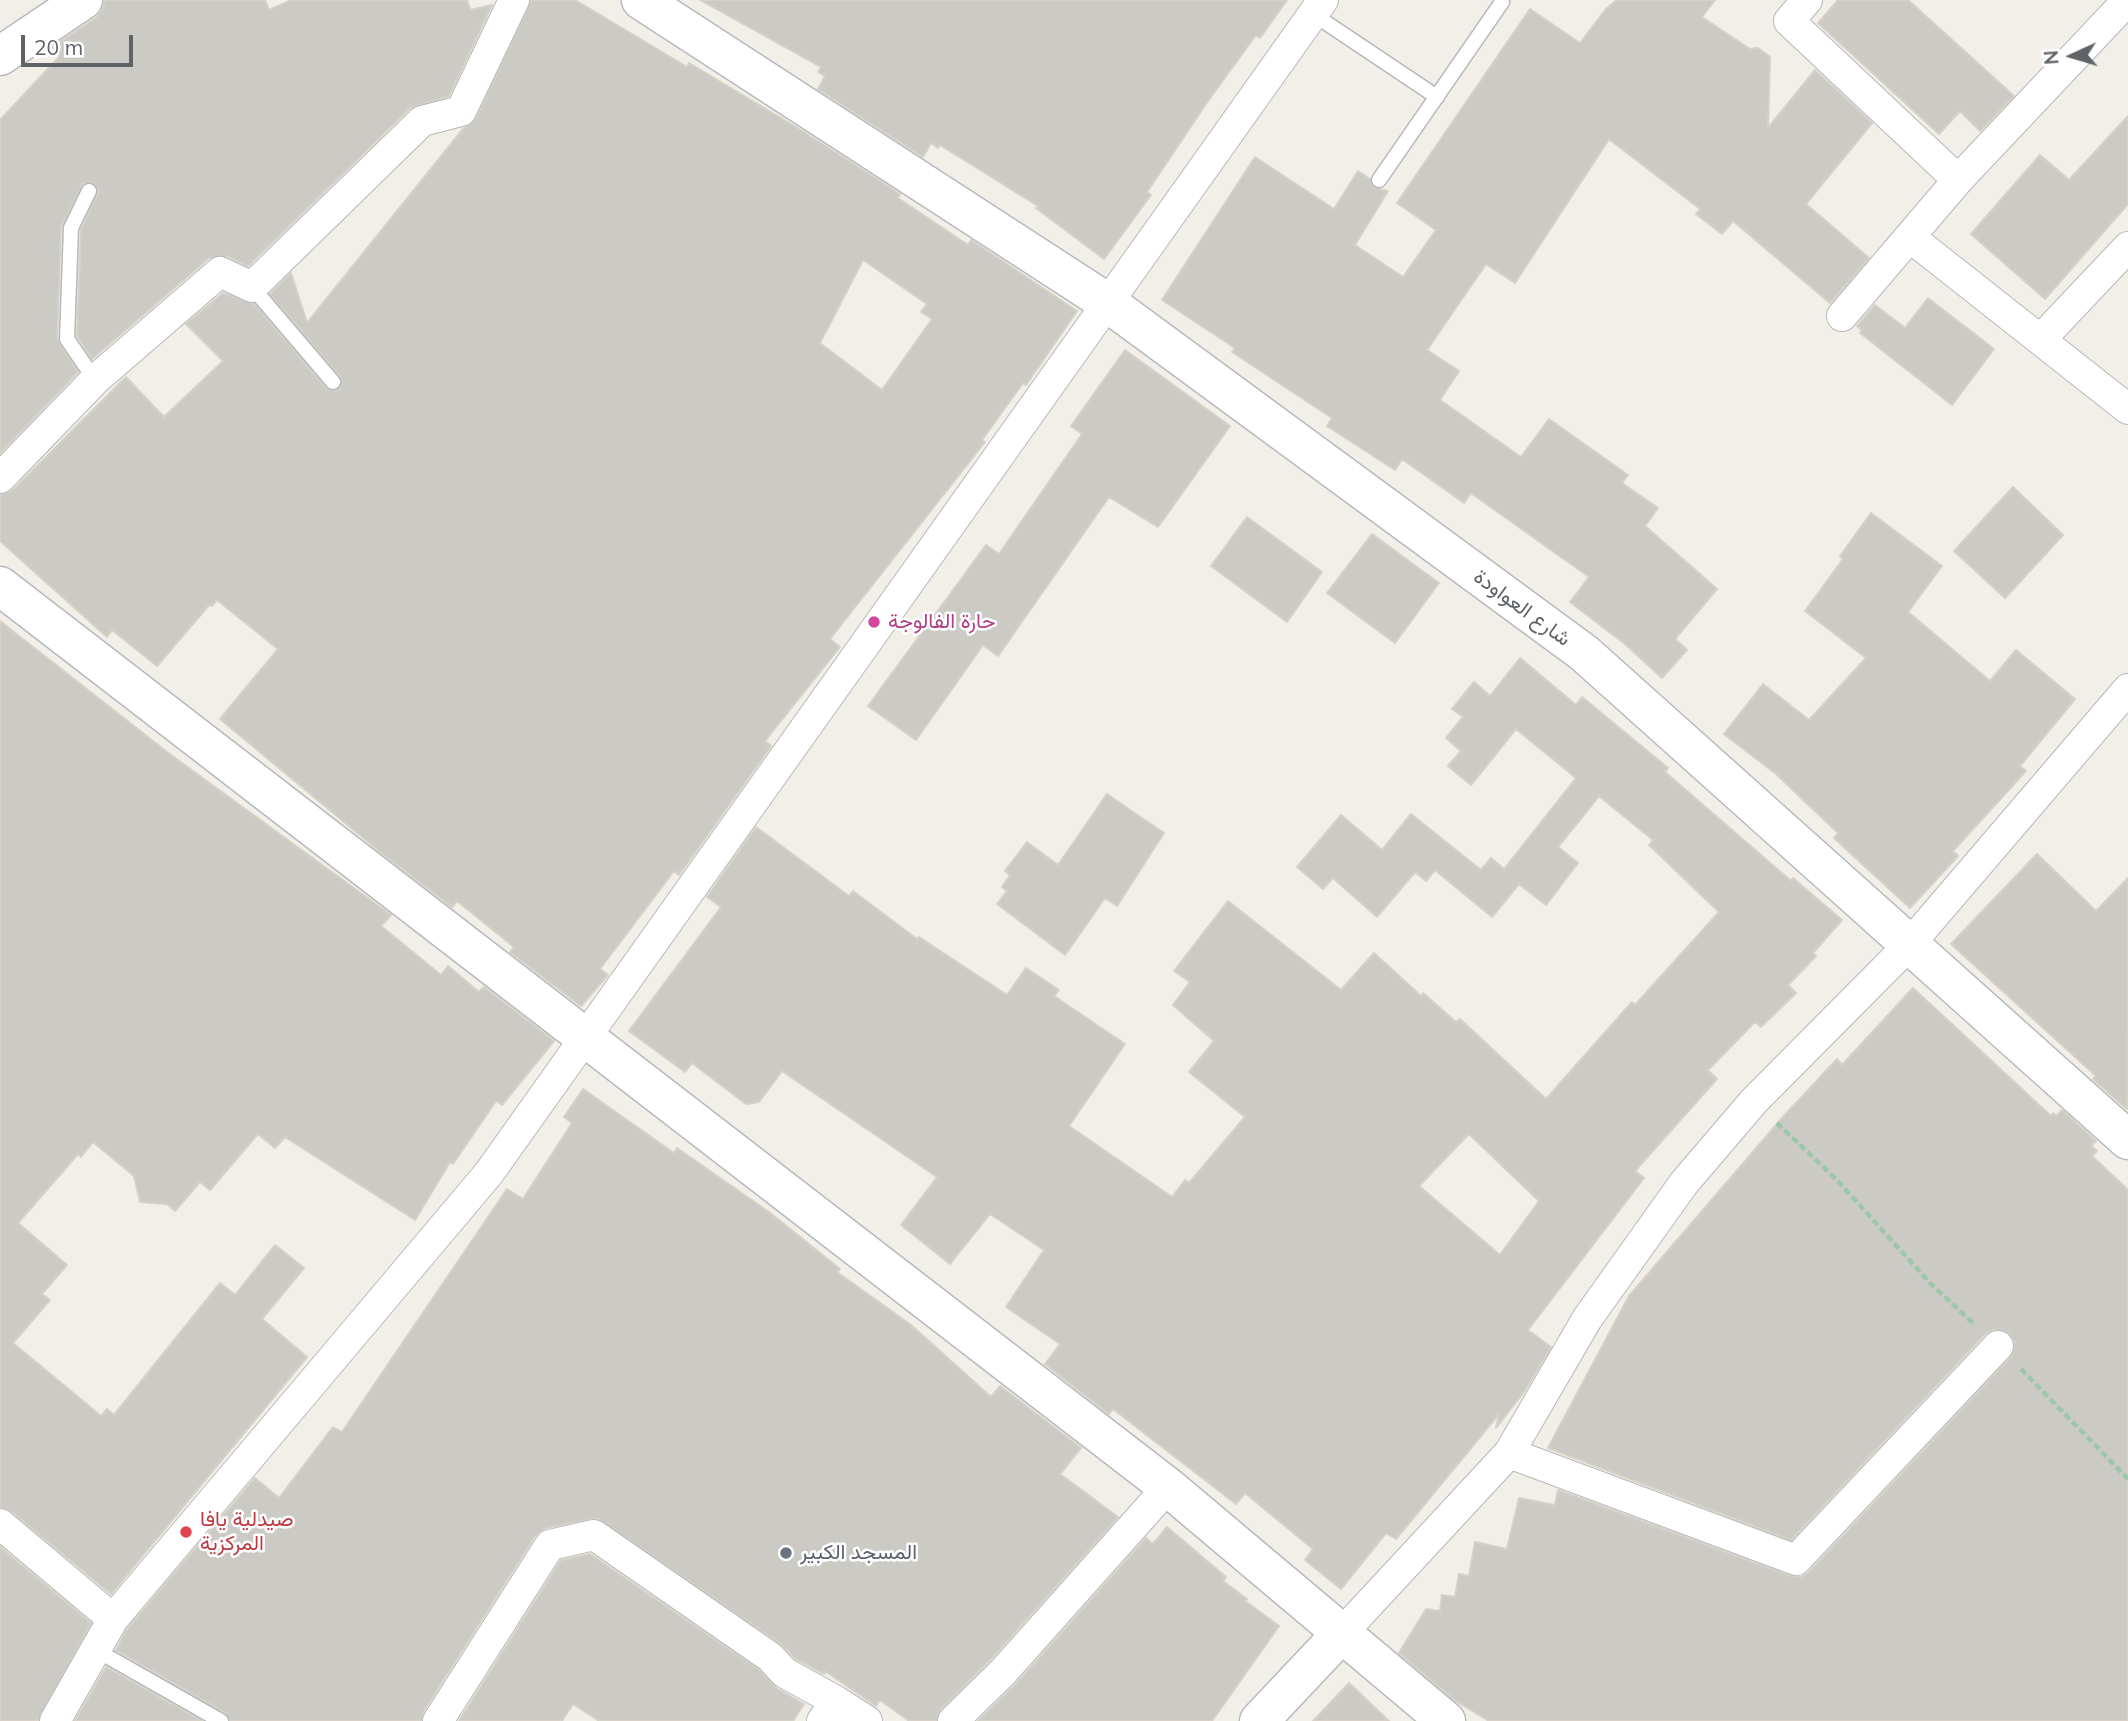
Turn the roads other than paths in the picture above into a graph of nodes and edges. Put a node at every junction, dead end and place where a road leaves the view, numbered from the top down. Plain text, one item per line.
1 (83, 0) edge
2 (514, 0) edge
3 (640, 0) edge
4 (1807, 0) edge
5 (2128, 0) edge
6 (1502, 2) dead end
7 (1318, 7) edge
8 (0, 56) edge
9 (1437, 97) junction
10 (1379, 180) dead end
11 (1958, 180) junction
12 (89, 191) dead end
13 (1912, 238) junction
14 (2128, 247) edge
15 (252, 287) junction
16 (1108, 303) junction
17 (1842, 316) dead end
18 (2042, 338) junction
19 (95, 380) junction
20 (333, 382) dead end
21 (2128, 409) edge
22 (0, 478) edge
23 (0, 586) edge
24 (2128, 689) edge
25 (1908, 946) junction
26 (586, 1036) junction
27 (2128, 1140) edge
28 (1998, 1346) road end
29 (1509, 1453) junction
30 (1168, 1487) junction
31 (0, 1524) edge
32 (113, 1619) junction
33 (1342, 1633) junction
34 (96, 1650) junction
35 (829, 1711) edge
36 (55, 1721) edge
37 (221, 1721) edge
38 (438, 1721) edge
39 (867, 1721) edge
40 (953, 1721) edge
41 (1259, 1721) edge
42 (1446, 1721) edge

1 - 8 street
2 - 15 street
3 - 16 street, شارع العواودة
4 - 11 street
5 - 11 street
6 - 9 lane
7 - 9 lane
7 - 16 street
9 - 10 lane
11 - 13 street
12 - 19 lane
13 - 17 street
13 - 18 street
14 - 18 street
15 - 19 street
15 - 20 lane
16 - 25 street, شارع العواودة
16 - 26 street
18 - 21 street
19 - 22 street
23 - 26 street
24 - 25 street
25 - 27 street, شارع العواودة
25 - 29 street
26 - 30 street
26 - 32 street
28 - 29 street
29 - 33 street
30 - 33 street
30 - 40 street
31 - 32 street
32 - 34 street
33 - 41 street
33 - 42 street
34 - 36 street
34 - 37 lane
35 - 38 street
35 - 39 street

